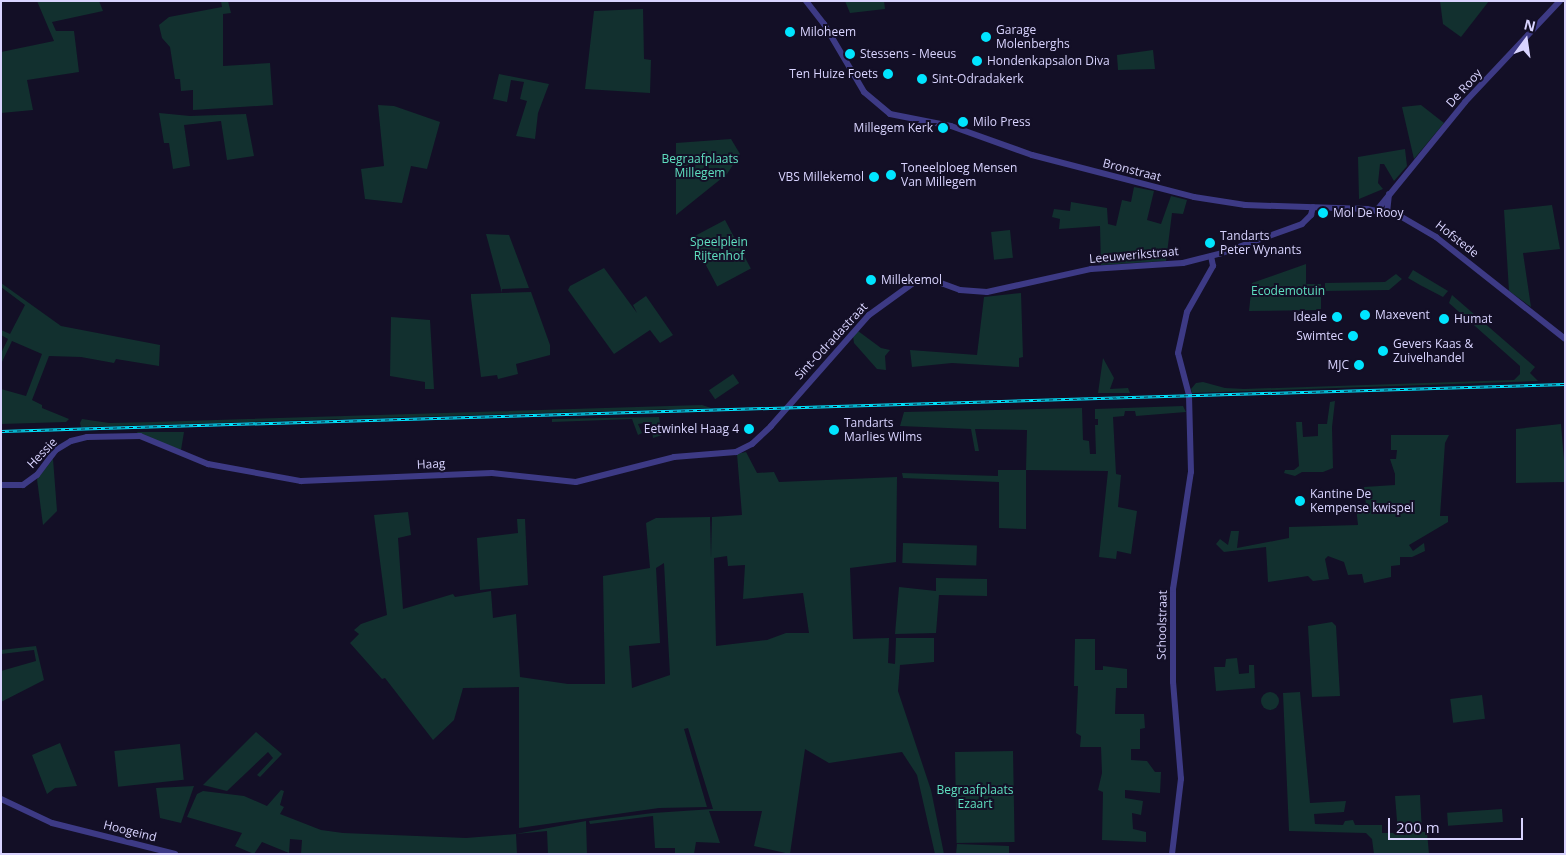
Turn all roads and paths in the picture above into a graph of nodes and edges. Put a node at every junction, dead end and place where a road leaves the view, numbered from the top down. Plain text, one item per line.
1 (806, 1) edge
2 (1560, 1) edge
3 (1389, 194) junction
4 (1309, 207) junction
5 (1376, 210) junction
6 (1387, 212) junction
7 (1211, 256) junction
8 (930, 279) joint
9 (1565, 339) edge
10 (781, 414) joint
11 (71, 441) joint
12 (1, 485) edge
13 (1, 799) edge
14 (176, 854) edge
15 (1172, 854) edge

1 - 4 street, Bronstraat
2 - 3 street, De Rooy
3 - 5 street, De Rooy
3 - 6 street
4 - 5 street, Hofstede
4 - 7 street, Leeuwerikstraat
5 - 6 street, Hofstede
6 - 9 street, Hofstede
7 - 8 street, Leeuwerikstraat
7 - 15 street, Schoolstraat
8 - 10 street, Sint-Odradastraat
10 - 11 street, Haag
11 - 12 street, Hessie
13 - 14 street, Hoogeind

